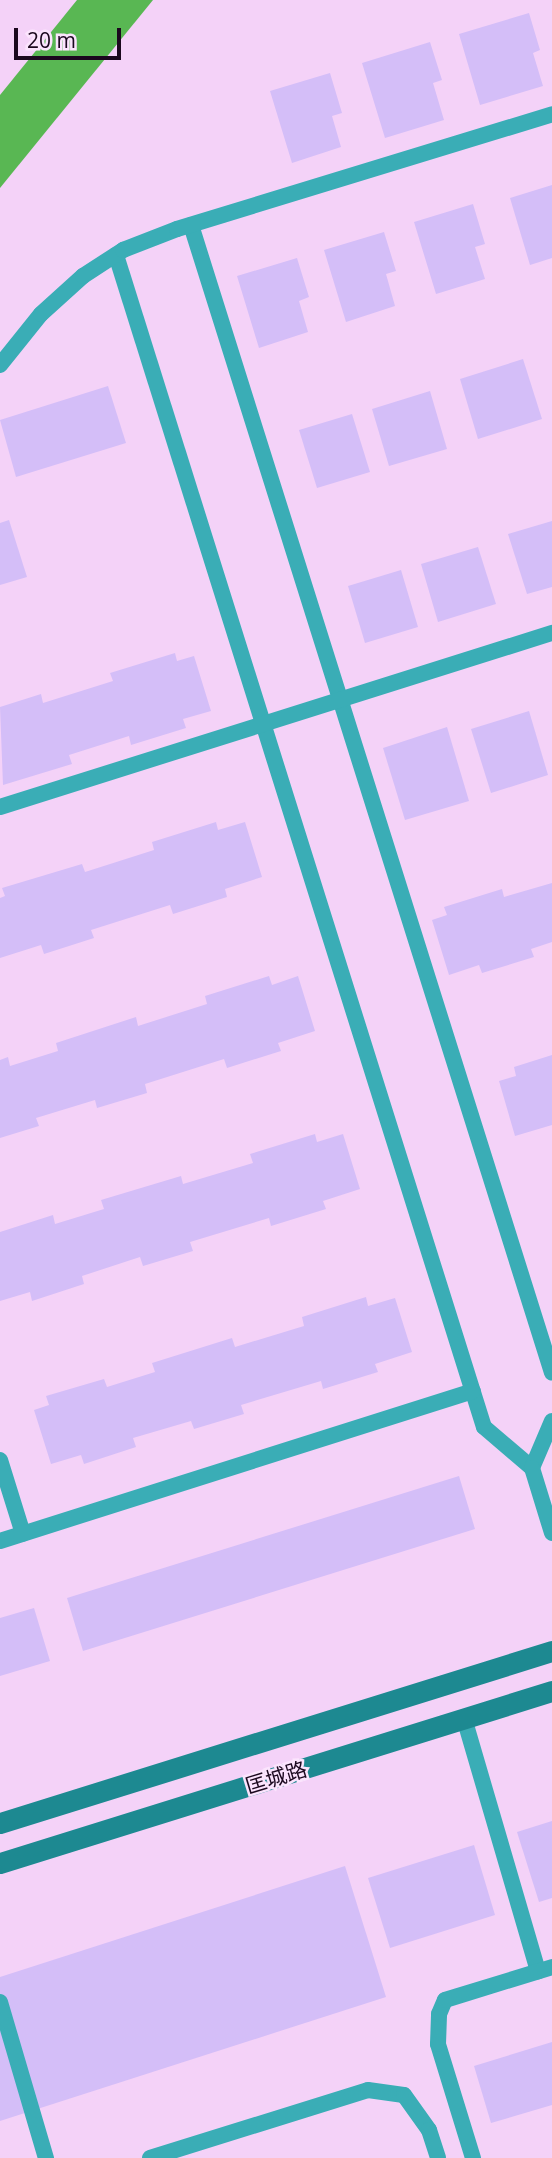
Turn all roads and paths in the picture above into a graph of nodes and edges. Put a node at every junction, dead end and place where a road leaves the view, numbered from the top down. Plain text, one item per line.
1 (552, 114) edge
2 (191, 225) junction
3 (116, 255) junction
4 (0, 365) edge
5 (552, 633) edge
6 (340, 700) junction
7 (264, 724) junction
8 (0, 807) edge
9 (551, 1369) edge
10 (473, 1391) junction
11 (552, 1421) edge
12 (0, 1460) edge
13 (532, 1468) junction
14 (552, 1533) edge
15 (23, 1534) junction
16 (0, 1541) edge
17 (552, 1651) edge
18 (552, 1691) edge
19 (464, 1718) junction
20 (0, 1823) edge
21 (0, 1863) edge
22 (545, 1969) edge
23 (0, 2002) edge
24 (46, 2158) edge
25 (150, 2158) edge
26 (438, 2158) edge
27 (473, 2158) edge

1 - 2 lane
2 - 3 lane
2 - 6 lane
3 - 4 lane
3 - 7 lane
5 - 6 lane
6 - 7 lane
6 - 9 lane
7 - 8 lane
7 - 10 lane
10 - 13 lane
10 - 15 lane
11 - 13 lane
12 - 15 lane
13 - 14 lane
15 - 16 lane
17 - 20 main road, 匡城路
18 - 19 main road, 匡城路
19 - 21 main road, 匡城路
19 - 22 lane
22 - 27 lane
23 - 24 lane
25 - 26 lane

